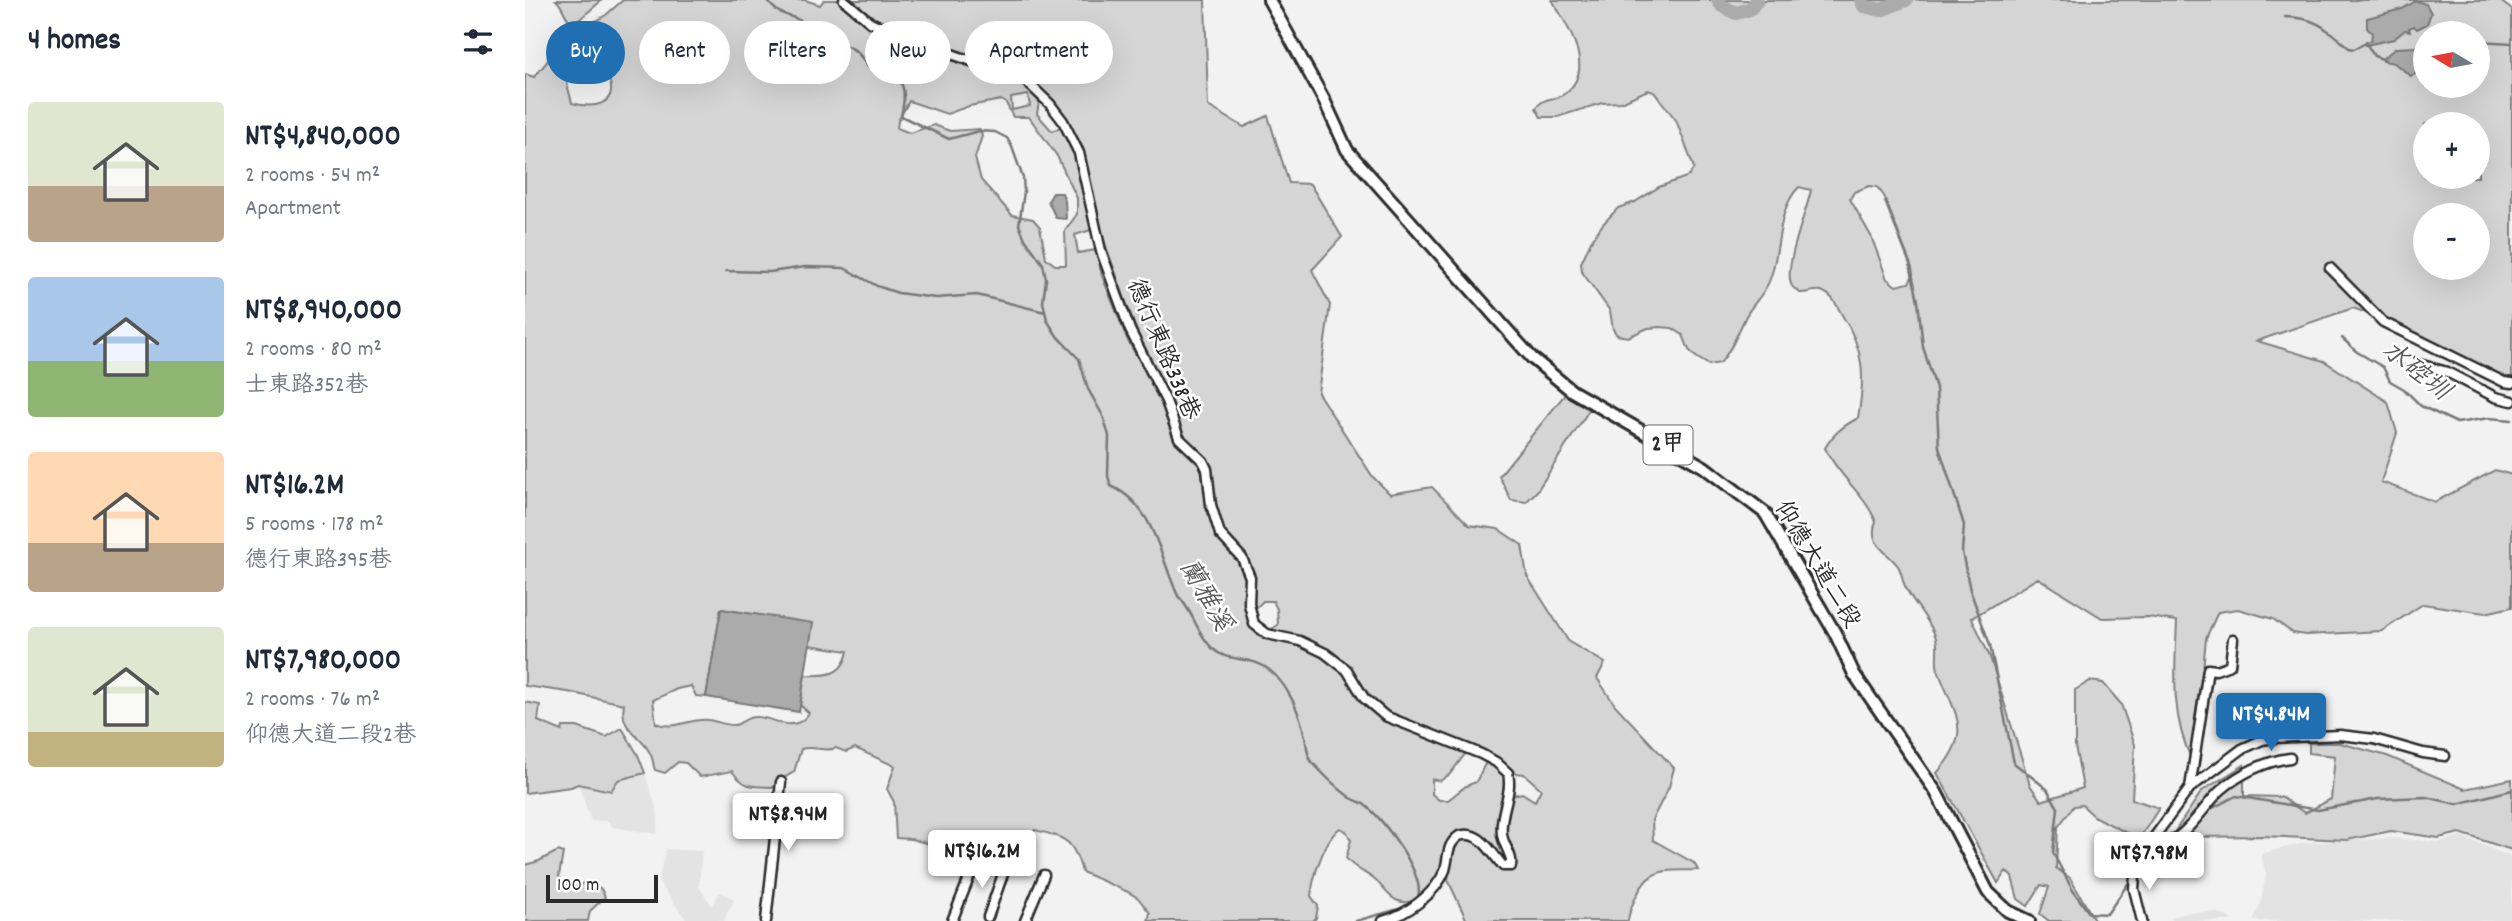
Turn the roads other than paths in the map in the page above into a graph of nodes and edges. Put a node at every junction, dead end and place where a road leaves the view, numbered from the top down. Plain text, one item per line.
1 (844, 0) edge
2 (1269, 0) edge
3 (2330, 268) dead end
4 (2401, 359) dead end
5 (2512, 383) edge
6 (2512, 401) edge
7 (2233, 639) dead end
8 (2445, 756) dead end
9 (2290, 758) dead end
10 (781, 782) dead end
11 (2190, 788) junction
12 (2152, 843) junction
13 (1004, 872) dead end
14 (971, 873) dead end
15 (1044, 875) dead end
16 (988, 917) dead end
17 (766, 921) edge
18 (952, 921) edge
19 (1025, 921) edge
20 (1383, 921) edge
21 (2029, 921) edge
22 (2142, 921) edge

1 - 20 street, 德行東路338巷
2 - 21 main road, 仰德大道二段 / 2甲
3 - 5 street
4 - 6 street
7 - 11 street
8 - 11 street
9 - 12 street
10 - 17 street
11 - 12 street
12 - 22 street
13 - 16 street
14 - 18 street
15 - 19 street

